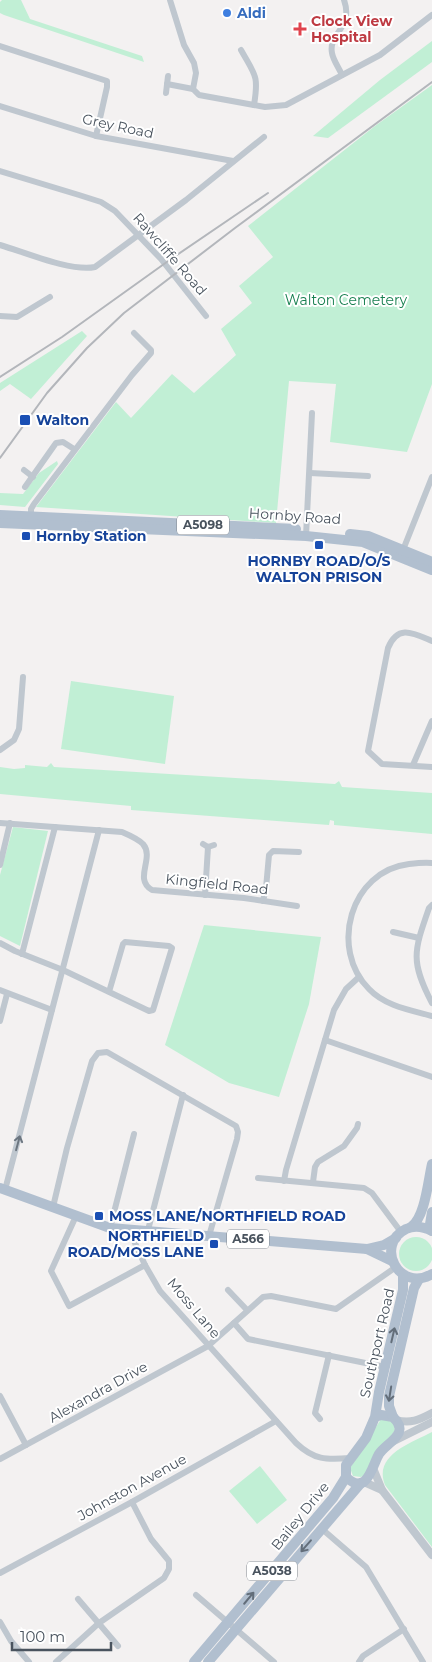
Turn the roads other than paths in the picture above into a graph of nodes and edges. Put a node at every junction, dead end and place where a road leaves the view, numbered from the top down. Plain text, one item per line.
1 (170, 0) edge
2 (344, 0) edge
3 (432, 15) edge
4 (0, 46) edge
5 (241, 50) dead end
6 (342, 75) junction
7 (168, 76) dead end
8 (167, 84) junction
9 (193, 89) junction
10 (166, 93) dead end
11 (254, 105) junction
12 (0, 106) edge
13 (96, 136) junction
14 (264, 137) dead end
15 (233, 161) junction
16 (0, 171) edge
17 (139, 235) junction
18 (0, 245) edge
19 (50, 296) dead end
20 (0, 316) edge
21 (206, 316) dead end
22 (134, 333) dead end
23 (312, 413) dead end
24 (74, 449) junction
25 (24, 470) dead end
26 (310, 473) junction
27 (33, 476) junction
28 (368, 476) dead end
29 (432, 477) edge
30 (25, 487) dead end
31 (0, 515) edge
32 (31, 521) junction
33 (0, 523) edge
34 (306, 533) junction
35 (403, 550) junction
36 (432, 562) edge
37 (432, 570) edge
38 (432, 640) edge
39 (23, 677) dead end
40 (432, 721) edge
41 (0, 750) edge
42 (413, 765) junction
43 (432, 767) edge
44 (0, 822) edge
45 (10, 823) junction
46 (55, 827) junction
47 (99, 830) junction
48 (208, 845) dead end
49 (299, 852) dead end
50 (432, 864) edge
51 (0, 865) edge
52 (205, 895) junction
53 (263, 900) junction
54 (432, 905) edge
55 (297, 906) dead end
56 (393, 932) dead end
57 (418, 938) junction
58 (0, 943) edge
59 (22, 954) junction
60 (63, 970) junction
61 (359, 977) junction
62 (0, 990) edge
63 (109, 992) junction
64 (7, 994) junction
65 (432, 1002) edge
66 (52, 1010) junction
67 (432, 1016) edge
68 (0, 1021) edge
69 (325, 1040) junction
70 (432, 1077) edge
71 (183, 1095) junction
72 (358, 1124) dead end
73 (134, 1134) dead end
74 (432, 1164) edge
75 (258, 1178) dead end
76 (284, 1180) junction
77 (313, 1182) junction
78 (2, 1189) edge
79 (53, 1207) junction
80 (432, 1212) edge
81 (76, 1216) junction
82 (110, 1228) junction
83 (129, 1230) junction
84 (148, 1230) junction
85 (432, 1231) edge
86 (402, 1233) junction
87 (209, 1236) junction
88 (367, 1248) junction
89 (145, 1265) junction
90 (397, 1268) junction
91 (432, 1275) edge
92 (419, 1279) junction
93 (228, 1290) dead end
94 (247, 1310) junction
95 (234, 1323) junction
96 (208, 1346) junction
97 (330, 1355) junction
98 (385, 1367) junction
99 (0, 1396) edge
100 (432, 1413) edge
101 (375, 1417) junction
102 (394, 1418) junction
103 (320, 1419) dead end
104 (276, 1421) junction
105 (432, 1422) edge
106 (392, 1442) junction
107 (26, 1445) junction
108 (350, 1458) junction
109 (0, 1459) edge
110 (332, 1460) junction
111 (373, 1468) junction
112 (346, 1474) junction
113 (362, 1482) junction
114 (382, 1490) junction
115 (132, 1502) junction
116 (322, 1529) junction
117 (432, 1556) edge
118 (0, 1573) edge
119 (196, 1595) dead end
120 (78, 1599) dead end
121 (0, 1622) edge
122 (99, 1623) junction
123 (232, 1626) junction
124 (404, 1629) junction
125 (118, 1646) dead end
126 (265, 1659) edge
127 (29, 1662) edge
128 (56, 1662) edge
129 (194, 1662) edge
130 (208, 1662) edge
131 (274, 1662) edge
132 (359, 1662) edge
133 (423, 1662) edge

1 - 9 street
2 - 6 street
3 - 6 street
4 - 13 street
5 - 11 street
6 - 11 street
7 - 8 street
8 - 9 street
8 - 10 street
9 - 11 street
12 - 13 street, Grey Road
13 - 15 street, Grey Road
14 - 15 street
15 - 17 street
16 - 17 street, Rawcliffe Road
17 - 18 street
17 - 21 street, Rawcliffe Road
19 - 20 street
22 - 24 street
23 - 26 street
24 - 27 street
24 - 32 street
25 - 27 street
26 - 28 street
26 - 34 street
27 - 30 street
29 - 35 street
31 - 32 main road, Hornby Road / A5098
32 - 33 main road, Hornby Road / A5098
32 - 34 main road, Hornby Road / A5098
34 - 35 main road, Hornby Road / A5098
34 - 37 main road, Hornby Road / A5098
35 - 36 main road, Hornby Road / A5098
38 - 42 street
39 - 41 street
40 - 42 street
42 - 43 street
44 - 45 street, Kingfield Road
45 - 46 street, Kingfield Road
45 - 51 street
46 - 47 street, Kingfield Road
46 - 59 street
47 - 52 street, Kingfield Road
47 - 60 street
48 - 52 street
49 - 53 street
50 - 61 street
52 - 53 street, Kingfield Road
53 - 55 street, Kingfield Road
54 - 57 street
56 - 57 street
57 - 65 street
58 - 59 street
59 - 60 street
60 - 63 street
60 - 66 street
61 - 67 street
61 - 69 street
62 - 64 street
63 - 63 street
64 - 66 street
64 - 68 street
78 -> 66 street
69 - 70 street
69 - 76 street
71 - 79 street
71 - 84 street
71 - 87 street
72 - 77 street
73 - 82 street
74 - 86 main road
75 - 76 street
76 - 77 street
77 - 86 street
78 - 79 main road, A566
79 - 81 main road, A566
80 - 85 main road
81 - 82 main road, A566
81 - 89 street
82 - 83 main road, A566
83 - 84 main road, A566
83 - 89 street, Moss Lane
84 - 87 main road, A566
85 - 86 main road
86 - 88 main road, A566
86 - 90 main road, Southport Road
87 - 88 main road, A566
88 - 90 main road, A566
89 - 96 street, Moss Lane
90 - 92 main road
90 - 94 street, Alexandra Drive
98 -> 90 main road, Southport Road / A5038
91 - 92 main road
92 -> 102 main road, Southport Road / A5038
93 - 94 street
94 - 95 street, Alexandra Drive
95 - 96 street, Alexandra Drive
95 - 97 street
96 - 104 street, Moss Lane
96 - 107 street, Alexandra Drive
97 - 98 street
97 - 103 street
98 - 101 main road, Southport Road / A5038
99 - 107 street
100 - 102 street
101 - 102 main road
101 - 108 main road, A5038
102 - 106 main road, A5038
104 - 110 street, Moss Lane
104 - 115 street, Johnston Avenue
105 - 106 street
106 - 111 main road, A5038
107 - 109 street, Alexandra Drive
108 - 110 street, Moss Lane
108 - 112 main road, A5038
110 - 112 street, Moss Lane
111 - 113 main road, A5038
111 - 114 street
112 - 113 main road
123 -> 112 main road, Bailey Drive / A5038
113 - 114 street
113 - 116 main road, Bailey Drive / A5038
114 - 117 street
115 - 118 street, Johnston Avenue
115 - 122 street
116 -> 123 main road, Bailey Drive / A5038
116 - 124 street
119 - 123 street
120 - 122 street
121 - 127 street
122 - 125 street
122 - 128 street
123 - 126 street
123 - 129 main road, Bailey Drive / A5038
123 - 130 main road, Bailey Drive / A5038
124 - 132 street
124 - 133 street
126 - 131 street

